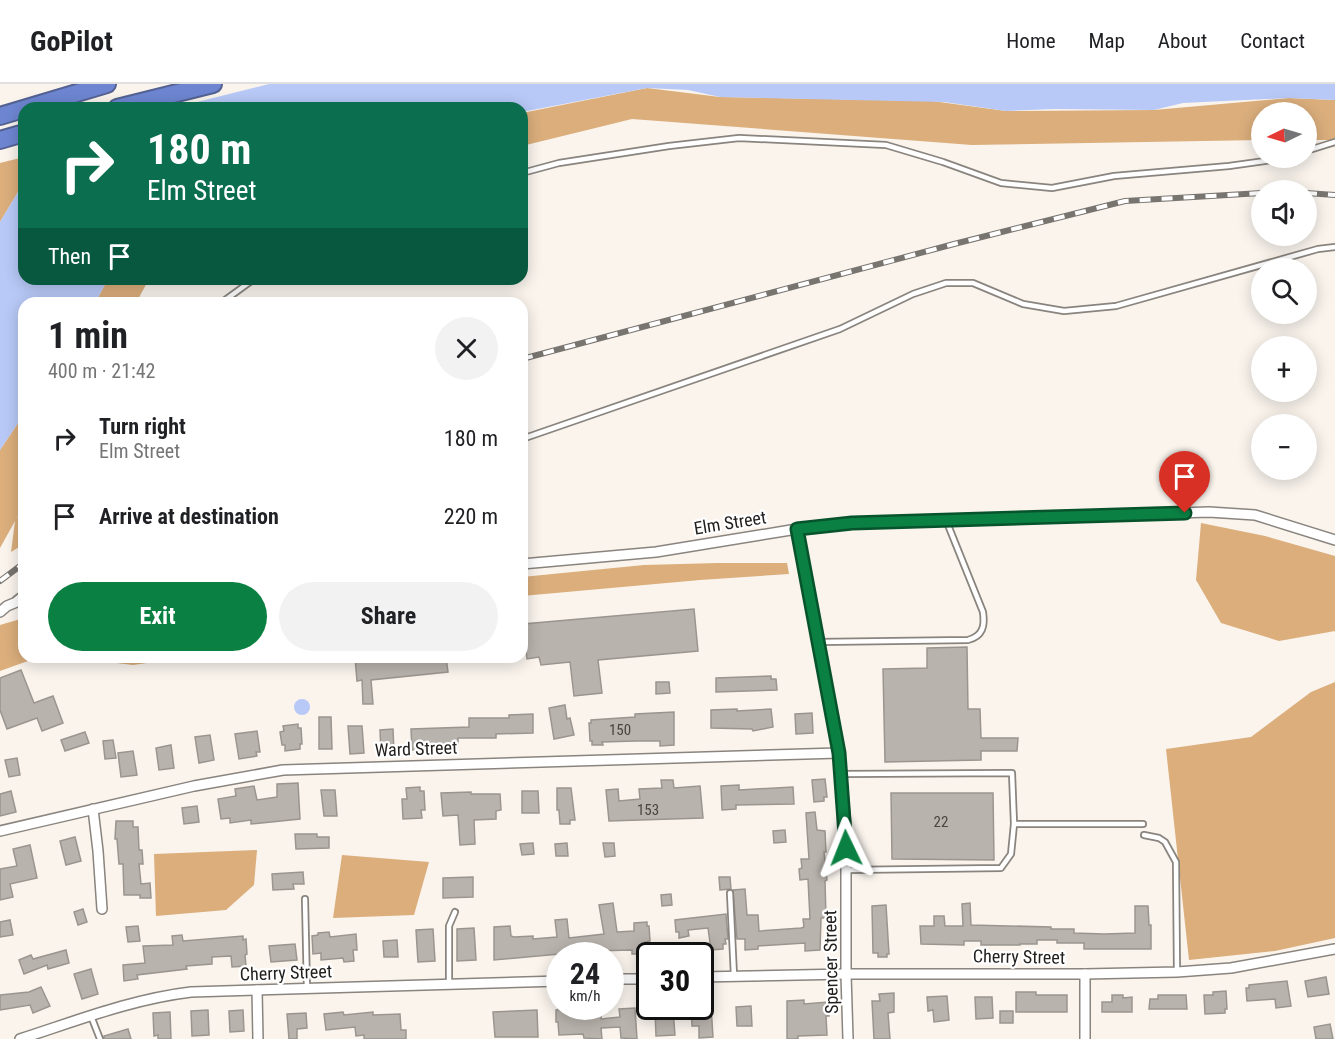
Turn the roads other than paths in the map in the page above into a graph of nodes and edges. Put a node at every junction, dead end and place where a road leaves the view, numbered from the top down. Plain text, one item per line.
1 (107, 84) edge
2 (213, 84) edge
3 (47, 102) edge
4 (141, 102) edge
5 (18, 111) edge
6 (0, 116) edge
7 (18, 135) edge
8 (0, 140) edge
9 (1335, 142) edge
10 (1317, 148) edge
11 (1251, 163) edge
12 (528, 171) edge
13 (1335, 247) edge
14 (246, 285) edge
15 (229, 297) edge
16 (528, 437) edge
17 (946, 520) junction
18 (797, 529) junction
19 (1335, 540) edge
20 (528, 563) edge
21 (18, 598) edge
22 (18, 602) edge
23 (4, 609) edge
24 (819, 642) junction
25 (839, 753) junction
26 (841, 774) junction
27 (93, 809) junction
28 (1143, 824) dead end
29 (1014, 825) junction
30 (0, 831) edge
31 (1144, 835) dead end
32 (846, 870) junction
33 (730, 893) dead end
34 (305, 899) dead end
35 (102, 909) dead end
36 (455, 912) dead end
37 (1335, 950) edge
38 (1177, 972) junction
39 (846, 974) junction
40 (1085, 974) junction
41 (734, 976) junction
42 (714, 977) edge
43 (546, 982) edge
44 (449, 985) junction
45 (307, 989) junction
46 (257, 990) junction
47 (91, 1016) junction
48 (20, 1039) edge
49 (100, 1039) edge
50 (258, 1039) edge
51 (848, 1039) edge
52 (1085, 1039) edge

1 - 3 highway
2 - 4 highway
5 - 6 highway
7 - 8 highway
9 - 10 lane
11 - 12 lane
13 - 16 lane
14 - 15 lane
17 - 18 street, Elm Street
17 - 19 street, Elm Street
17 - 24 lane
18 - 20 street, Elm Street
18 - 24 street, Spencer Street
21 - 23 lane
22 - 23 street
24 - 25 street, Spencer Street
25 - 26 street, Spencer Street
25 - 27 street, Ward Street
26 - 29 lane
26 - 32 street, Spencer Street
27 - 30 street, Ward Street
27 - 35 street
28 - 29 lane
29 - 32 lane
31 - 38 lane
32 - 39 street, Spencer Street
33 - 41 lane
34 - 45 lane
36 - 44 lane
37 - 38 street, Cherry Street
38 - 40 street, Cherry Street
39 - 40 street, Cherry Street
39 - 41 street, Cherry Street
39 - 51 street, Spencer Street
40 - 52 street
41 - 42 street, Cherry Street
43 - 44 street, Cherry Street
44 - 45 street, Cherry Street
45 - 46 street, Cherry Street
46 - 47 street, Cherry Street
46 - 50 street
47 - 48 street, Cherry Street
47 - 49 lane

